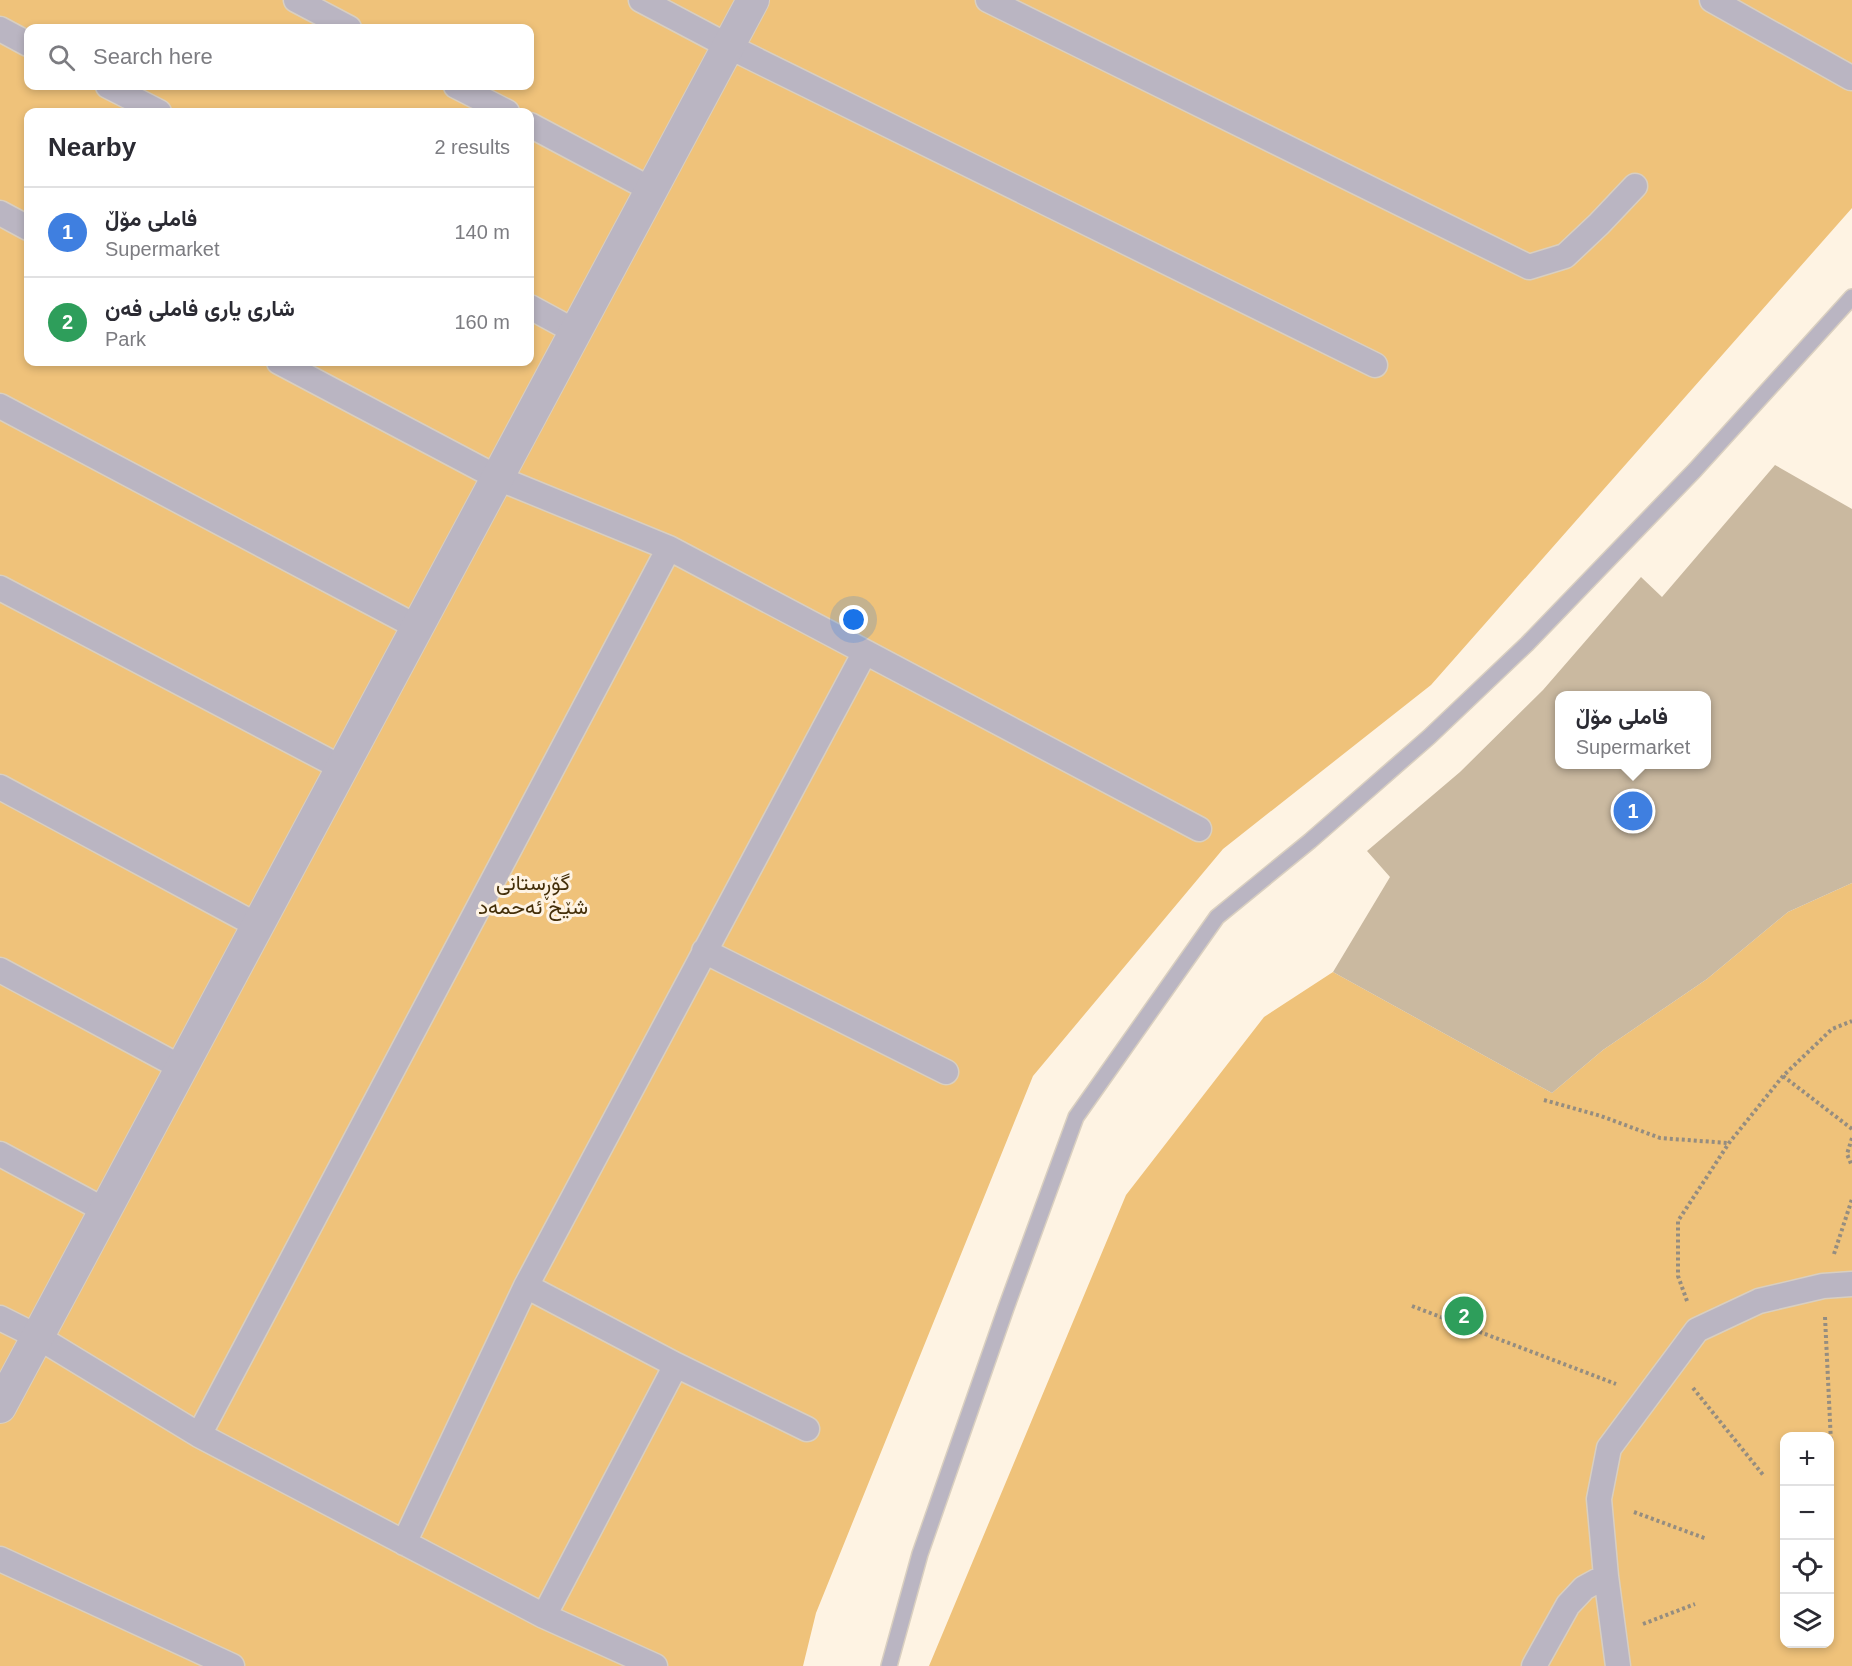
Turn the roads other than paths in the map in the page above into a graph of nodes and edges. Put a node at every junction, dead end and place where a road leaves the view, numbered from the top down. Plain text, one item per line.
1 (296, 0) edge
2 (641, 0) edge
3 (753, 0) edge
4 (988, 0) edge
5 (1712, 0) edge
6 (342, 24) edge
7 (0, 29) edge
8 (24, 42) edge
9 (728, 46) junction
10 (1851, 78) edge
11 (116, 90) edge
12 (464, 90) edge
13 (151, 108) edge
14 (499, 108) edge
15 (534, 126) edge
16 (1635, 186) dead end
17 (652, 190) junction
18 (0, 213) edge
19 (24, 226) edge
20 (1852, 297) edge
21 (534, 309) edge
22 (576, 332) junction
23 (1375, 365) dead end
24 (287, 366) edge
25 (0, 406) edge
26 (498, 478) junction
27 (669, 548) junction
28 (0, 588) edge
29 (417, 627) junction
30 (866, 652) junction
31 (342, 768) junction
32 (0, 787) edge
33 (1199, 829) dead end
34 (258, 926) junction
35 (704, 951) junction
36 (0, 970) edge
37 (182, 1068) junction
38 (946, 1072) dead end
39 (0, 1154) edge
40 (106, 1211) junction
41 (1852, 1284) edge
42 (526, 1286) junction
43 (0, 1318) edge
44 (38, 1337) junction
45 (676, 1365) junction
46 (0, 1407) edge
47 (807, 1429) dead end
48 (199, 1435) junction
49 (404, 1543) junction
50 (0, 1559) edge
51 (1606, 1575) junction
52 (544, 1616) junction
53 (229, 1665) edge
54 (655, 1666) edge
55 (889, 1666) edge
56 (1533, 1666) edge
57 (1618, 1666) edge

1 - 6 street
2 - 9 street
3 - 9 street
4 - 16 street
5 - 10 street
7 - 8 street
9 - 17 street
9 - 23 street
11 - 13 street
12 - 14 street
15 - 17 street
17 - 22 street
18 - 19 street
20 - 55 lane
21 - 22 street
22 - 26 street
24 - 26 street
25 - 29 street
26 - 27 street
26 - 29 street
27 - 30 street
27 - 48 street
28 - 31 street
29 - 31 street
30 - 33 street
30 - 35 street
31 - 34 street
32 - 34 street
34 - 37 street
35 - 38 street
35 - 42 street
36 - 37 street
37 - 40 street
39 - 40 street
40 - 44 street
41 - 51 street
42 - 45 street
42 - 49 street
43 - 44 street
44 - 46 street
44 - 48 street
45 - 47 street
45 - 52 street
48 - 49 street
49 - 52 street
50 - 53 street
51 - 56 street
51 - 57 street
52 - 54 street

